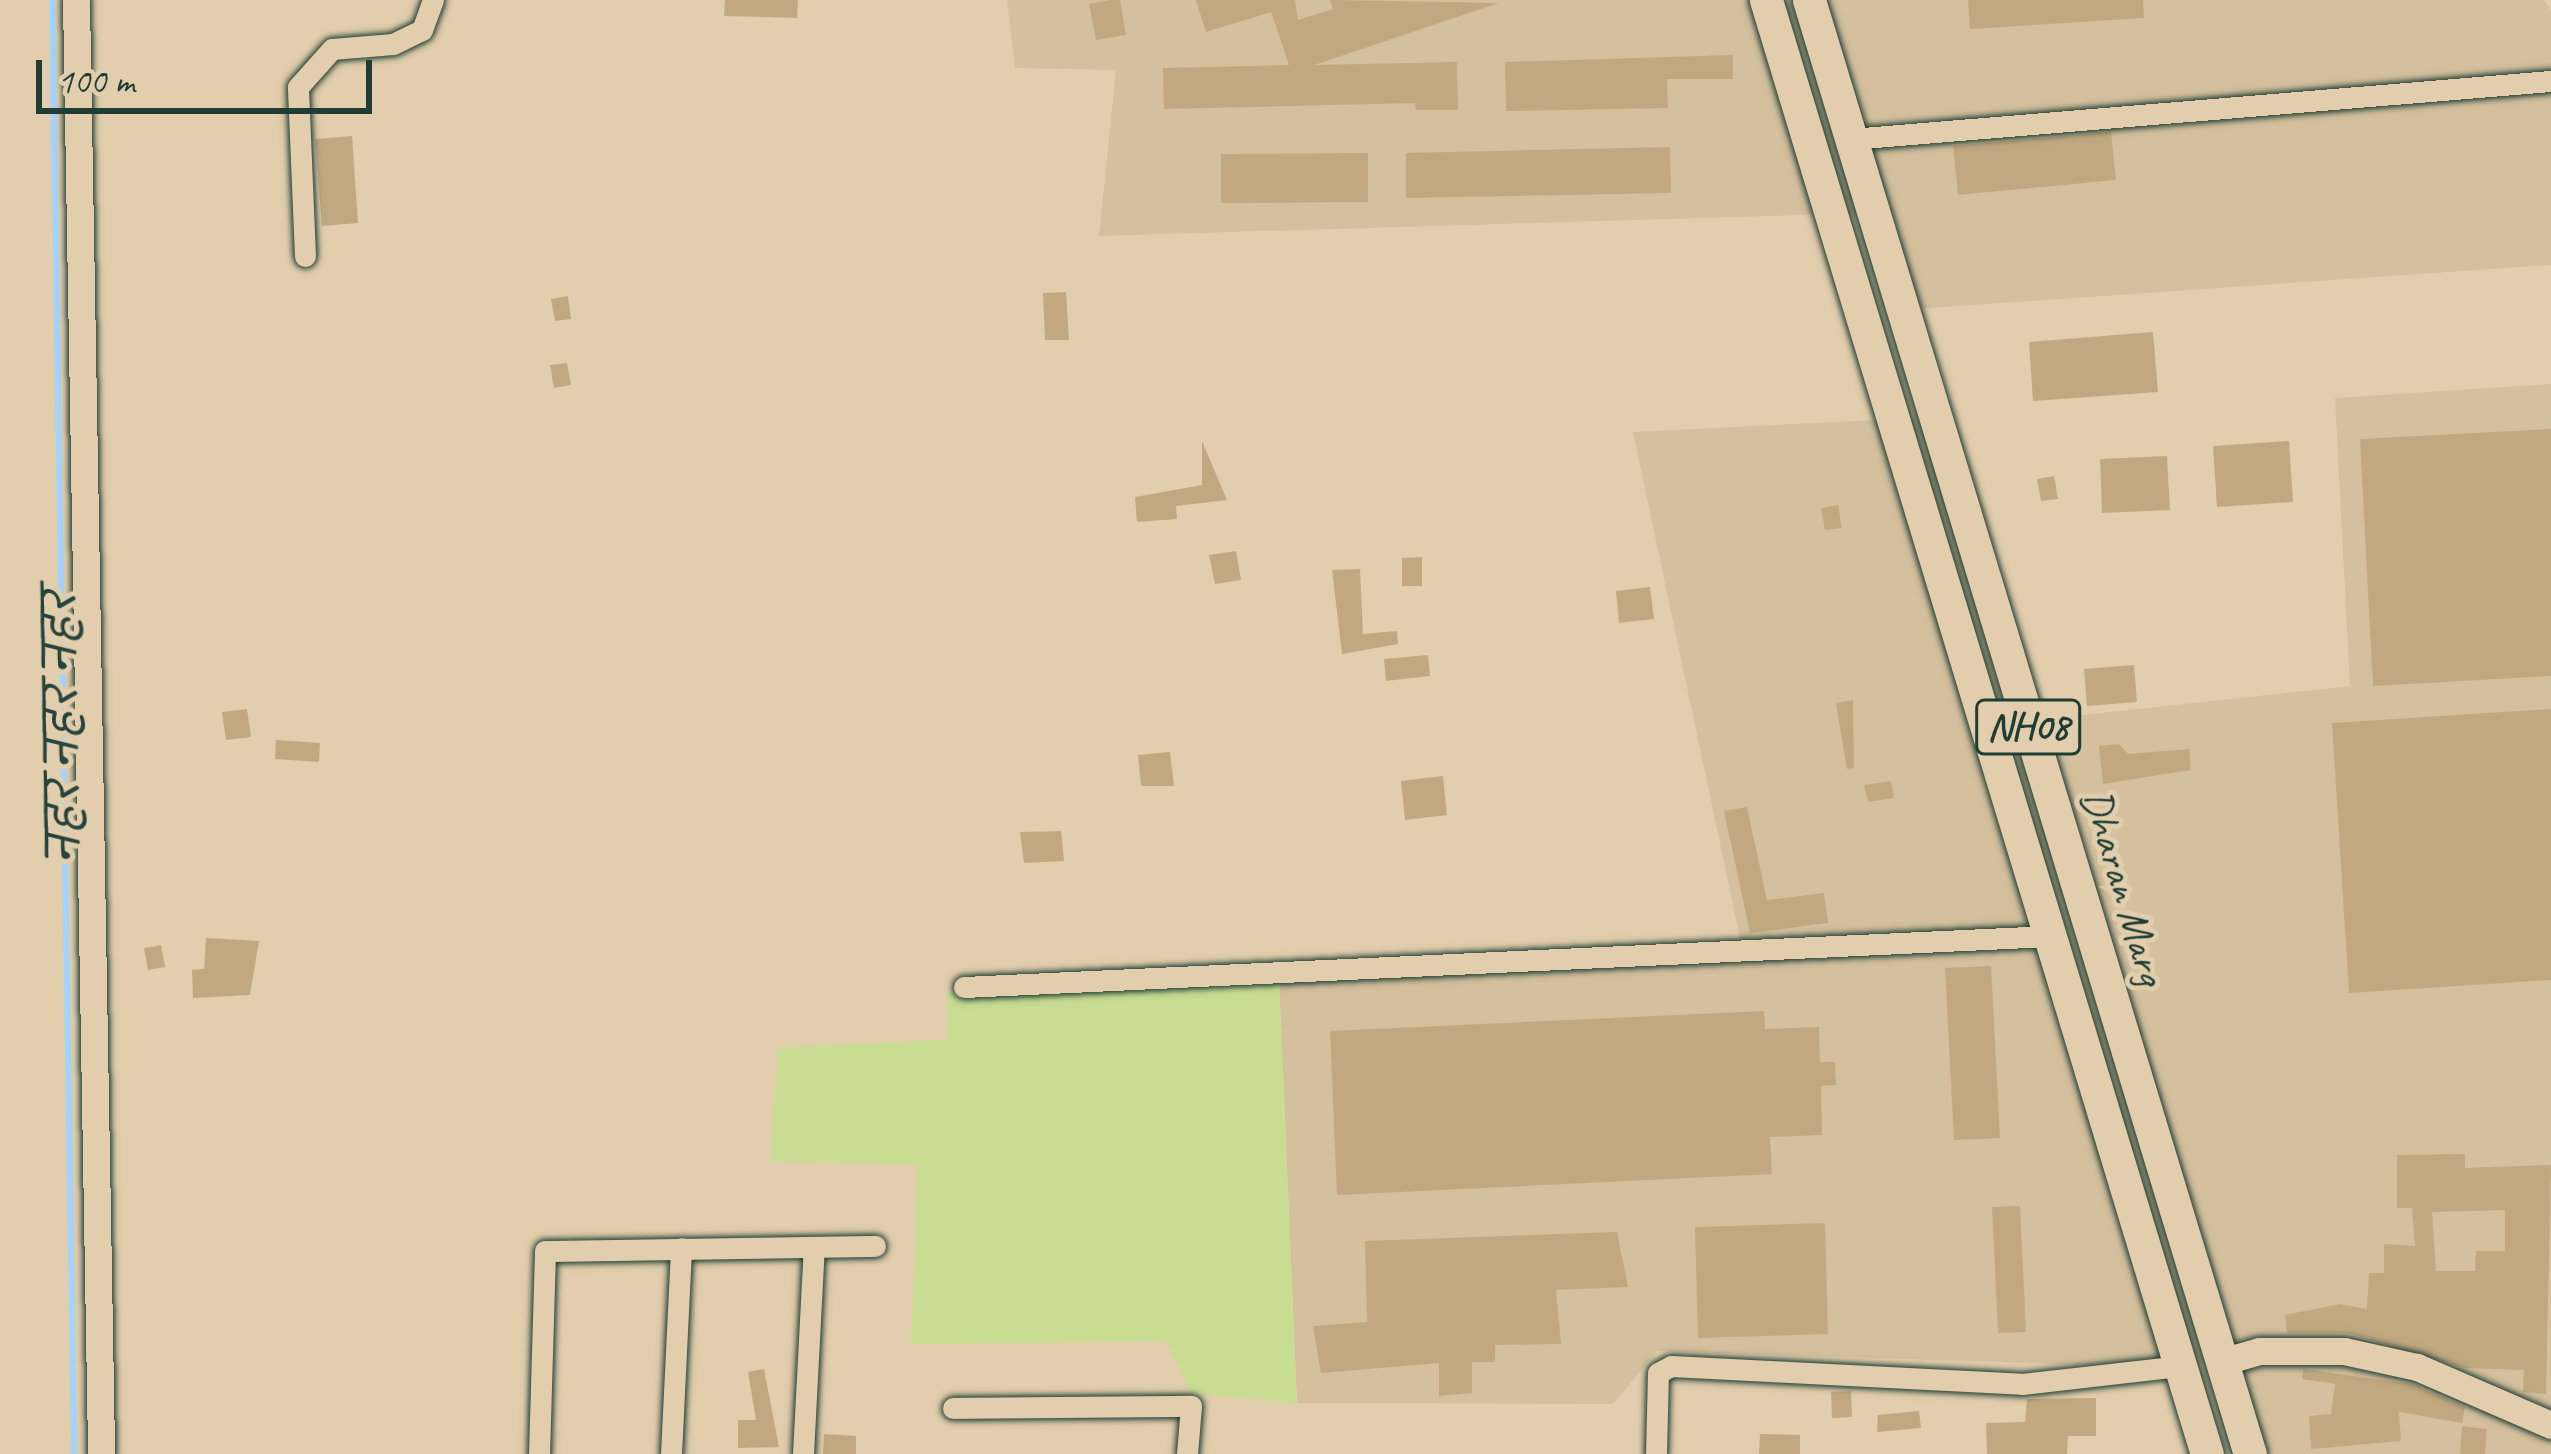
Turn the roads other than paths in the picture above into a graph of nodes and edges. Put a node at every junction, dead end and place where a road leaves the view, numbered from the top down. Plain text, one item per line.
1 (76, 0) edge
2 (433, 0) edge
3 (1766, 0) edge
4 (1809, 0) edge
5 (2551, 81) edge
6 (1851, 139) junction
7 (305, 256) dead end
8 (2048, 936) junction
9 (964, 987) dead end
10 (814, 1246) junction
11 (875, 1246) dead end
12 (681, 1248) junction
13 (2221, 1362) junction
14 (2179, 1366) junction
15 (953, 1408) dead end
16 (2551, 1424) edge
17 (101, 1454) edge
18 (539, 1454) edge
19 (671, 1454) edge
20 (803, 1454) edge
21 (1187, 1454) edge
22 (1656, 1454) edge
23 (2207, 1454) edge
24 (2250, 1454) edge

1 - 17 street
2 - 7 street
3 - 8 main road, Dharan Marg / NH08
4 - 6 main road, Dharan Marg / NH08
5 - 6 street
6 - 13 main road, Dharan Marg / NH08
8 - 9 street
8 - 14 main road, Dharan Marg / NH08
10 - 11 street
10 - 12 street
10 - 20 street
12 - 18 street
12 - 19 street
13 - 16 street
13 - 24 main road, Dharan Marg / NH08
14 - 22 street
14 - 23 main road, Dharan Marg / NH08
15 - 21 street

